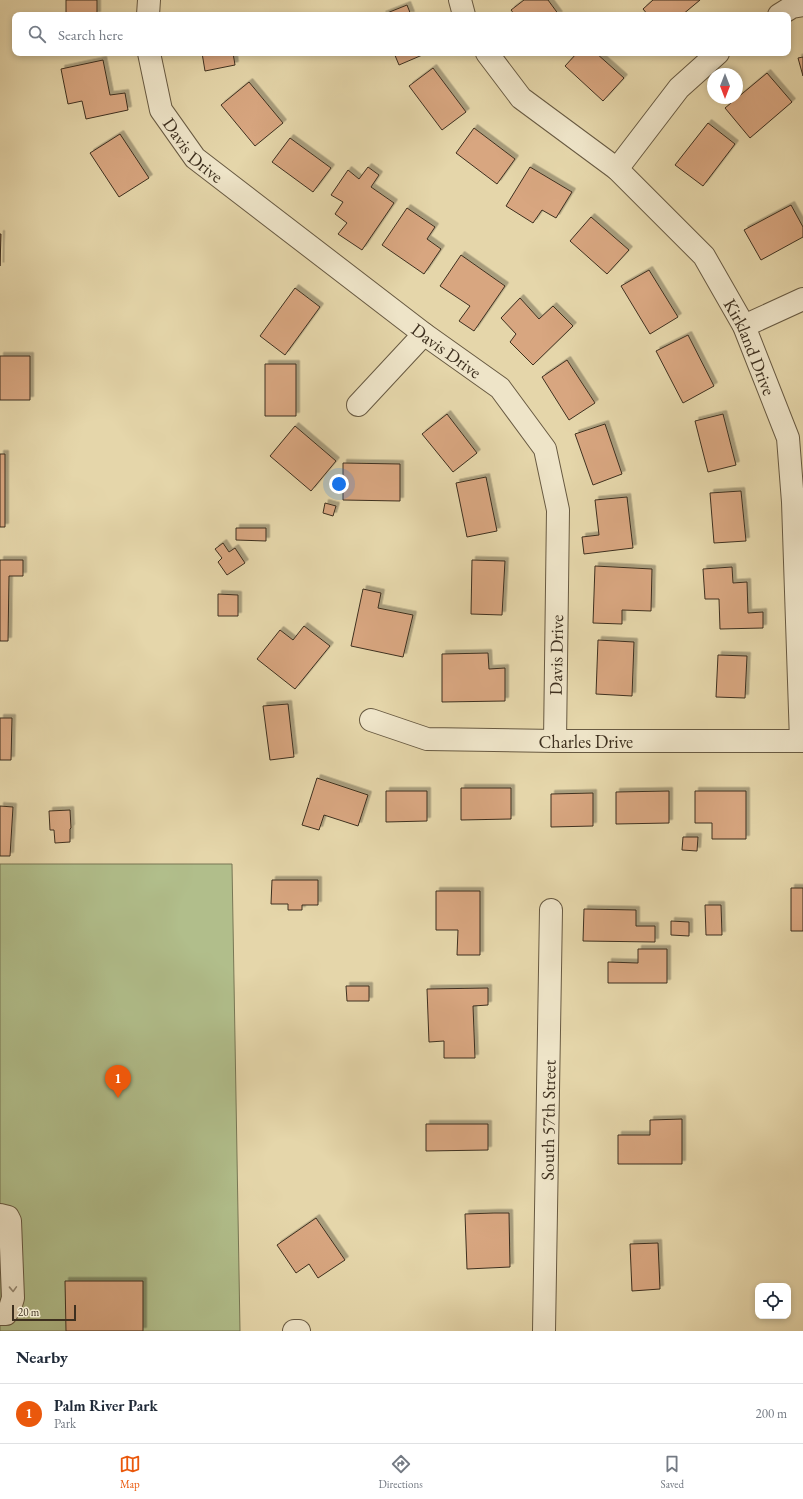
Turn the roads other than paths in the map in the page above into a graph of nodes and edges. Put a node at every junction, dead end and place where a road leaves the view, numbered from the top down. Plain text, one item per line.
1 (149, 0) edge
2 (460, 0) edge
3 (803, 5) edge
4 (148, 12) edge
5 (463, 12) edge
6 (783, 12) edge
7 (150, 56) edge
8 (488, 56) edge
9 (715, 56) edge
10 (617, 169) junction
11 (803, 299) edge
12 (744, 326) junction
13 (424, 334) junction
14 (358, 405) dead end
15 (798, 501) edge
16 (371, 720) dead end
17 (802, 741) edge
18 (555, 742) junction
19 (551, 910) dead end
20 (0, 1215) edge
21 (0, 1314) edge
22 (294, 1331) edge
23 (299, 1331) edge
24 (544, 1331) edge

1 - 4 street
2 - 5 street
3 - 6 street
7 - 13 street, Davis Drive
8 - 10 street, Kirkland Drive
9 - 10 street
10 - 12 street, Kirkland Drive
11 - 12 street
12 - 15 street, Kirkland Drive
13 - 14 street
13 - 18 street, Davis Drive
15 - 17 street, Kirkland Drive
16 - 18 street, Charles Drive
17 - 18 street, Charles Drive
19 - 24 street, South 57th Street
20 -> 21 street
22 - 23 street

